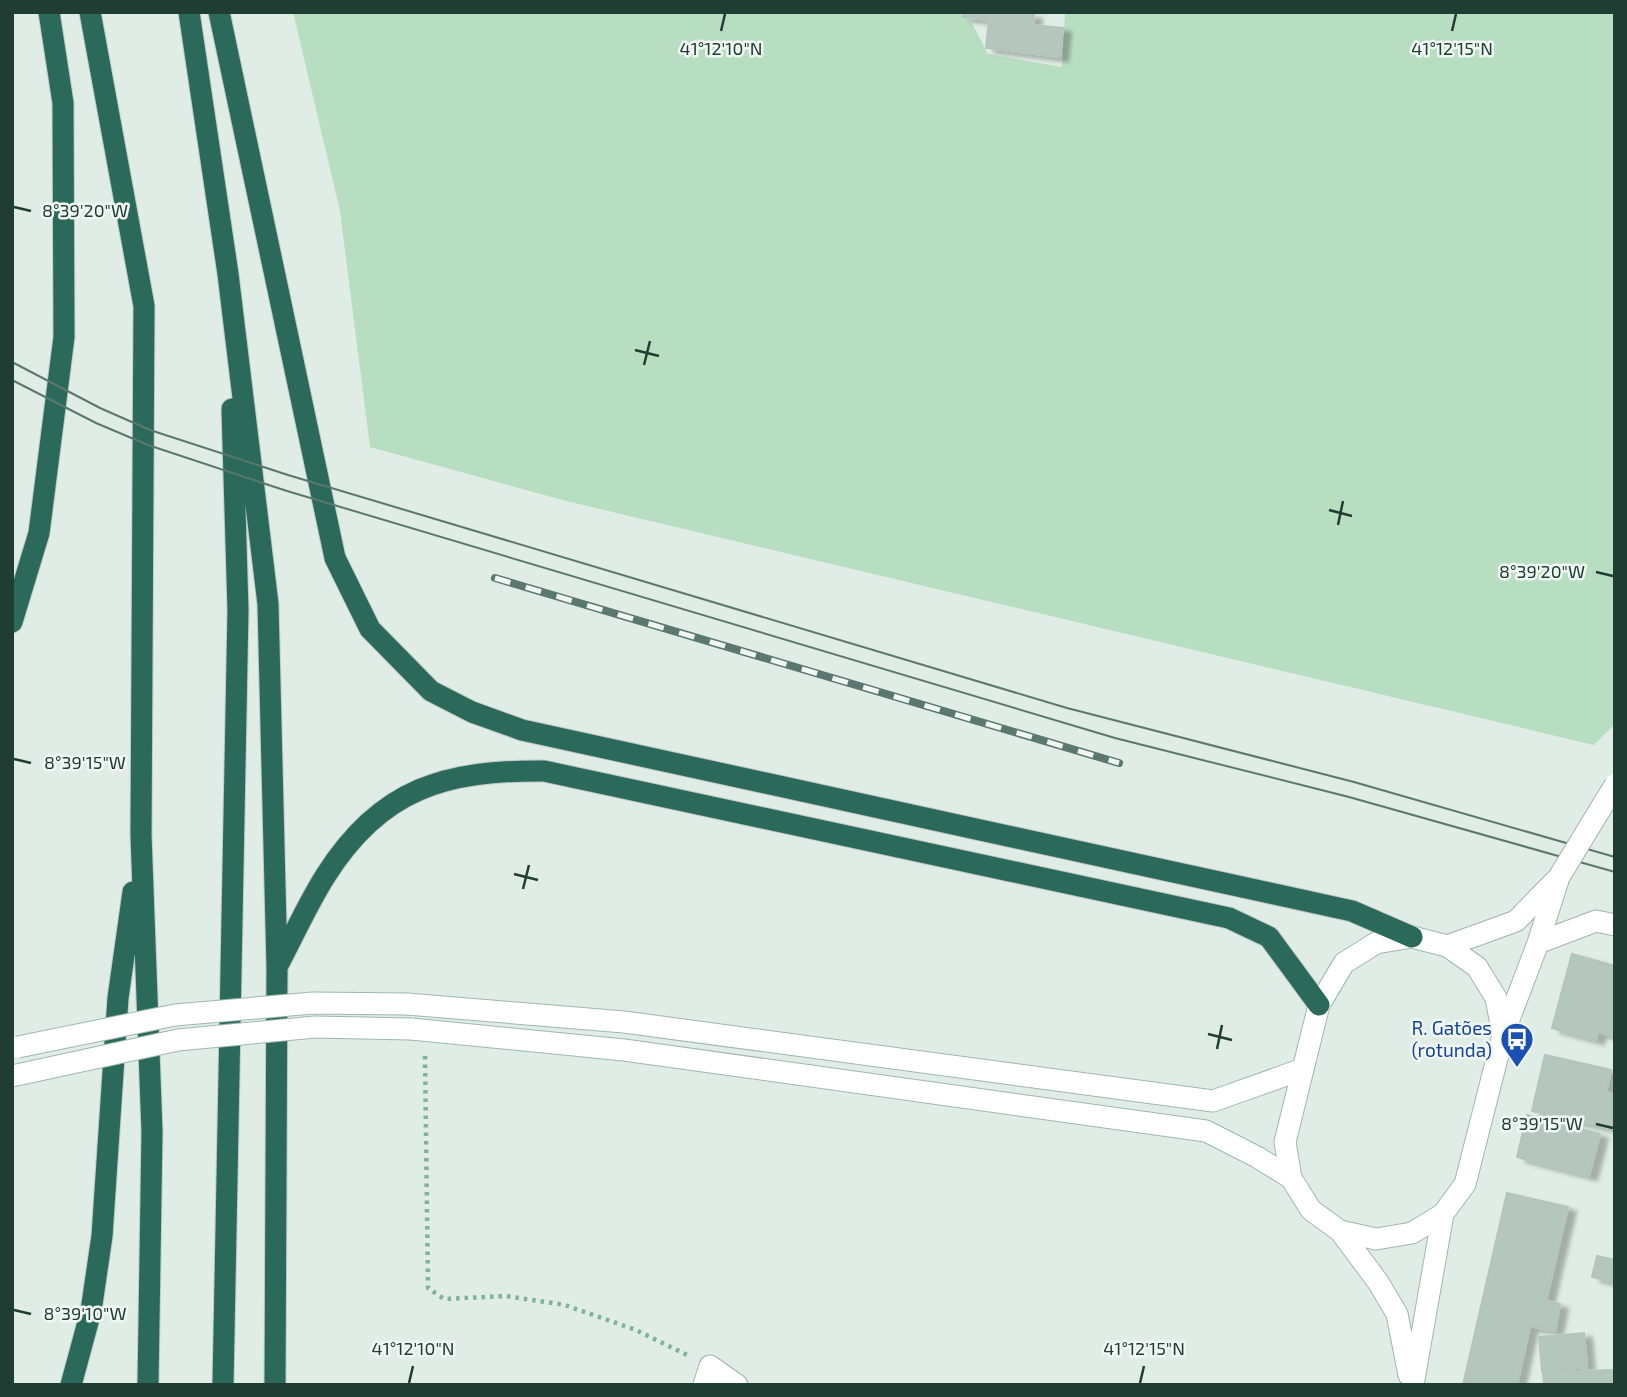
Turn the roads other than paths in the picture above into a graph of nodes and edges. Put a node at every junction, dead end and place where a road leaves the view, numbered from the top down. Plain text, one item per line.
1 (49, 12) edge
2 (90, 12) edge
3 (189, 12) edge
4 (219, 12) edge
5 (228, 274) junction
6 (12, 622) edge
7 (1615, 785) edge
8 (141, 835) junction
9 (1559, 877) junction
10 (1615, 925) edge
11 (1412, 937) junction
12 (1538, 943) junction
13 (1447, 946) junction
14 (277, 967) junction
15 (1319, 1004) junction
16 (1503, 1035) junction
17 (15, 1048) edge
18 (1303, 1069) junction
19 (12, 1076) edge
20 (1291, 1178) junction
21 (1443, 1214) junction
22 (1340, 1231) junction
23 (707, 1376) edge
24 (71, 1385) edge
25 (148, 1385) edge
26 (223, 1385) edge
27 (275, 1385) edge
28 (737, 1385) edge
29 (1412, 1385) edge

1 - 6 highway
2 - 8 highway
3 - 5 highway
4 - 11 highway
5 - 14 highway
5 - 26 highway
7 - 9 main road, bridge
8 - 24 highway
8 - 25 highway
9 - 12 main road
9 - 13 main road
10 - 12 main road
11 - 13 main road
11 - 15 main road
12 - 16 main road
13 - 16 main road
14 - 15 highway
14 - 27 highway
15 - 18 main road
16 - 21 main road
17 - 18 main road, bridge
18 - 20 main road
19 - 20 main road, bridge
20 - 22 main road
21 - 22 main road
21 - 29 main road
22 - 29 main road
23 - 28 main road

